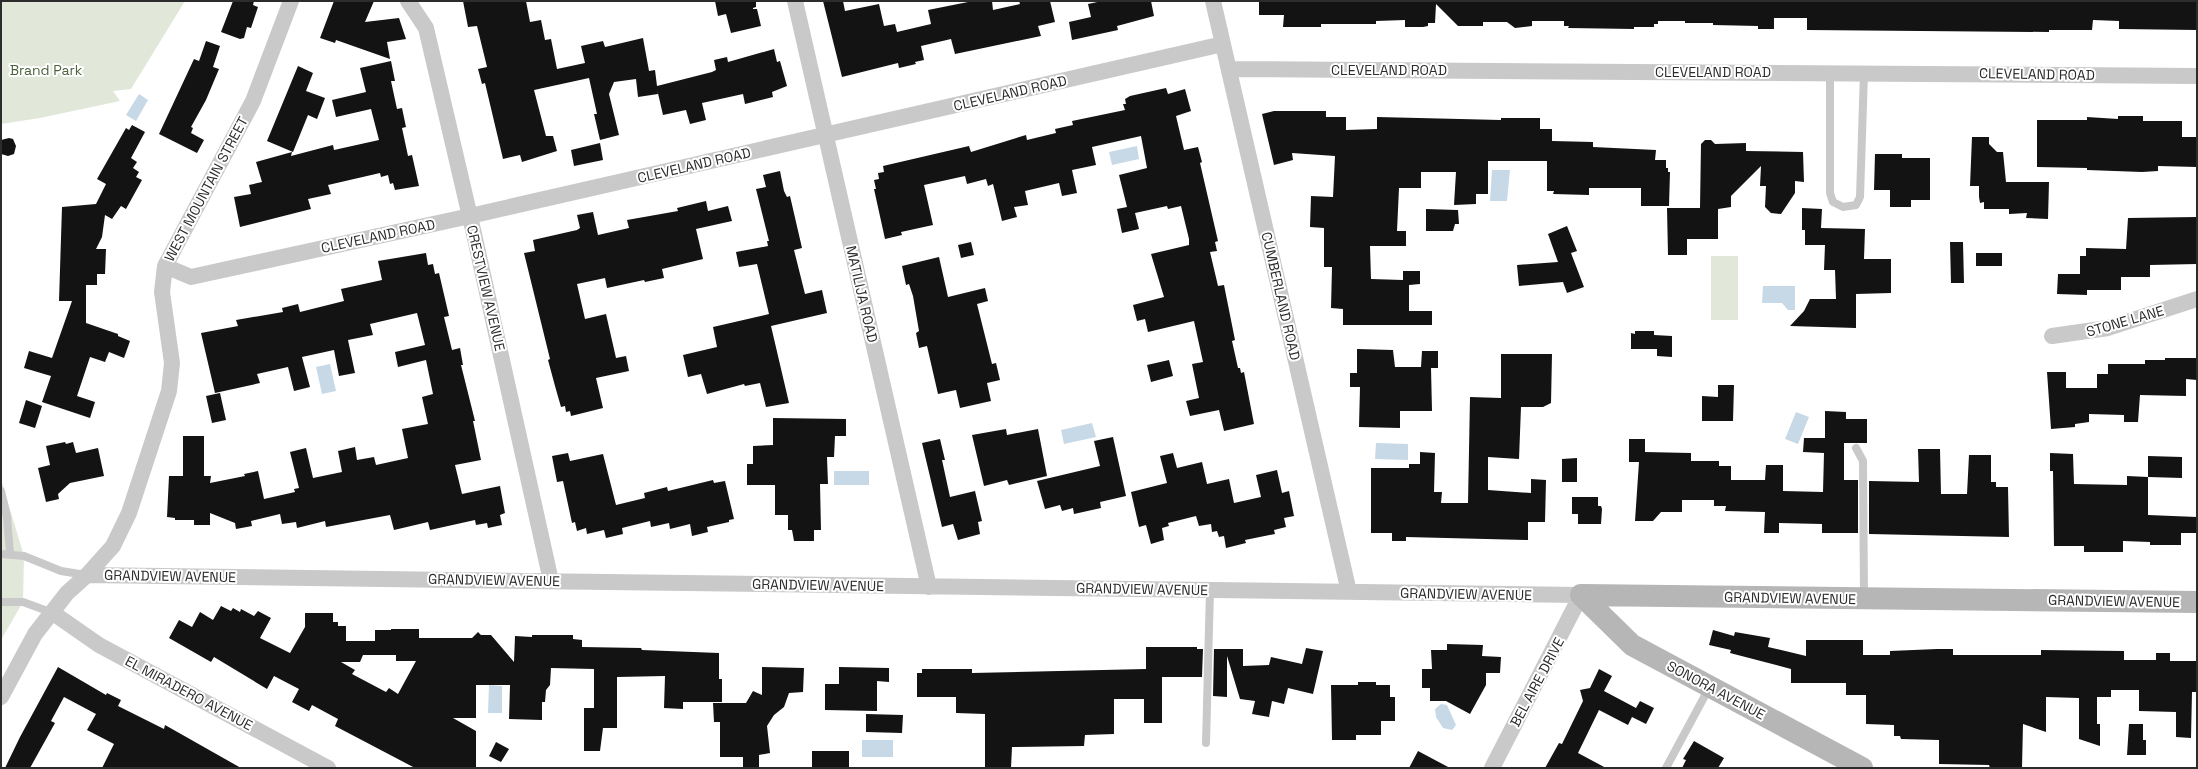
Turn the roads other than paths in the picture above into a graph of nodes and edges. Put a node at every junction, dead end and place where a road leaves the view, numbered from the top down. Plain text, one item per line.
1 (291, 1) edge
2 (408, 1) edge
3 (795, 1) edge
4 (1213, 1) edge
5 (1223, 44) junction
6 (1229, 69) junction
7 (1830, 73) junction
8 (1864, 73) junction
9 (2197, 76) edge
10 (825, 135) junction
11 (470, 216) junction
12 (165, 266) junction
13 (2197, 299) edge
14 (2052, 336) dead end
15 (1856, 448) dead end
16 (1, 492) edge
17 (1, 554) edge
18 (10, 554) junction
19 (87, 575) junction
20 (551, 581) junction
21 (929, 587) junction
22 (1210, 590) junction
23 (1349, 592) junction
24 (1581, 596) junction
25 (1864, 598) junction
26 (1, 602) edge
27 (2197, 602) edge
28 (53, 613) junction
29 (1710, 687) junction
30 (1, 697) edge
31 (1206, 742) dead end
32 (328, 768) edge
33 (1492, 768) edge
34 (1666, 768) edge
35 (1862, 768) edge

1 - 12 street, WEST MOUNTAIN STREET
2 - 11 street, CRESTVIEW AVENUE
3 - 10 street, MATILIJA ROAD
4 - 5 street, CUMBERLAND ROAD
5 - 6 street, CUMBERLAND ROAD
5 - 10 street, CLEVELAND ROAD
6 - 7 street, CLEVELAND ROAD
6 - 23 street, CUMBERLAND ROAD
7 - 8 street, CLEVELAND ROAD
7 - 8 lane
8 - 9 street, CLEVELAND ROAD
10 - 11 street, CLEVELAND ROAD
10 - 21 street, MATILIJA ROAD
11 - 12 street, CLEVELAND ROAD
11 - 20 street, CRESTVIEW AVENUE
12 - 19 street, WEST MOUNTAIN STREET
13 - 14 street, STONE LANE
15 - 25 lane
16 - 18 lane
17 - 18 lane
18 - 19 lane
19 - 20 street, GRANDVIEW AVENUE
19 - 28 street, WEST MOUNTAIN STREET
20 - 21 street, GRANDVIEW AVENUE
21 - 22 street, GRANDVIEW AVENUE
22 - 23 street, GRANDVIEW AVENUE
22 - 31 lane
23 - 24 street, GRANDVIEW AVENUE
24 - 25 street, GRANDVIEW AVENUE
24 - 29 street, SONORA AVENUE
24 - 33 street, BEL AIRE DRIVE
25 - 27 street, GRANDVIEW AVENUE
26 - 28 lane
28 - 30 street, WEST MOUNTAIN STREET
28 - 32 street, EL MIRADERO AVENUE
29 - 34 lane
29 - 35 street, SONORA AVENUE

